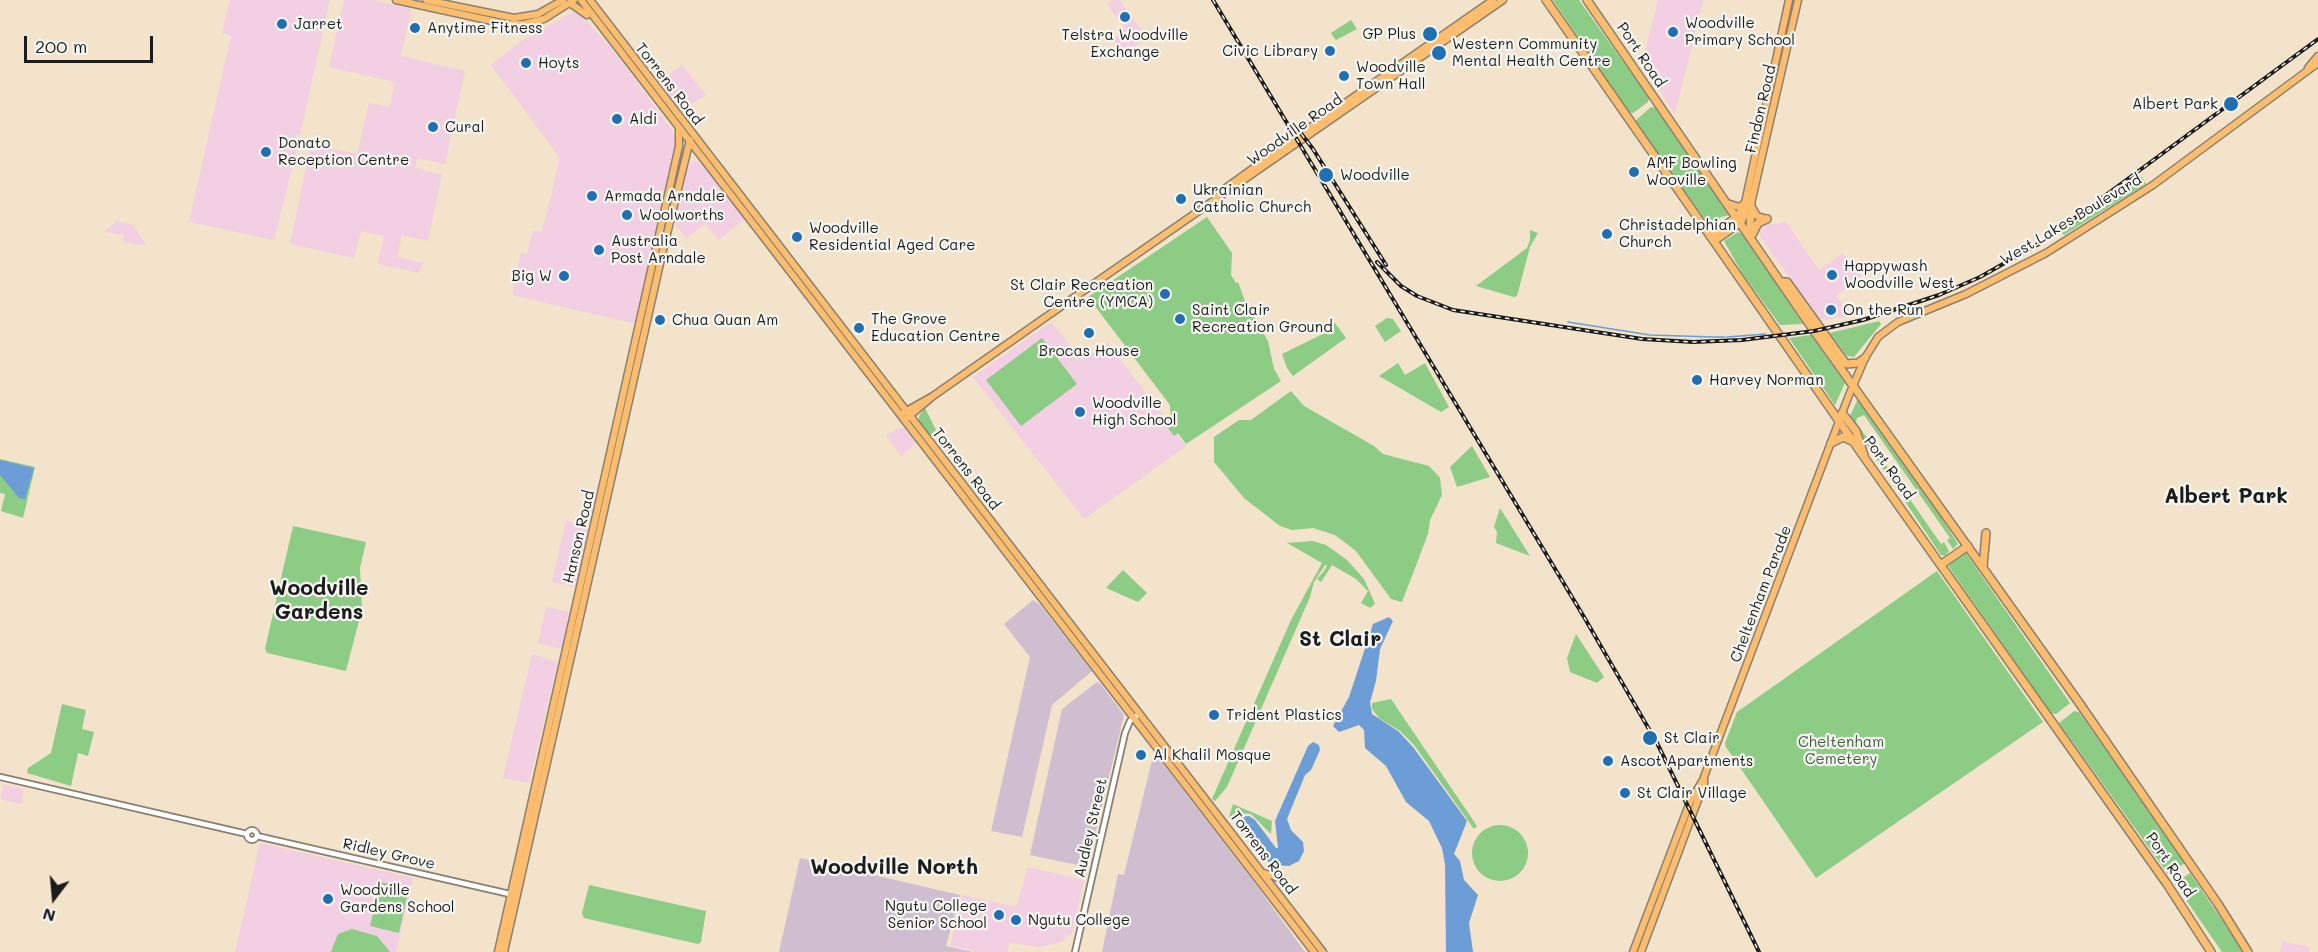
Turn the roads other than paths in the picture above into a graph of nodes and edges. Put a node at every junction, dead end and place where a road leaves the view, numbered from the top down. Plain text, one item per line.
1 (396, 0) edge
2 (426, 0) edge
3 (581, 0) edge
4 (1492, 0) edge
5 (1503, 0) edge
6 (1546, 0) edge
7 (1551, 0) edge
8 (1587, 0) edge
9 (1789, 0) edge
10 (1798, 0) edge
11 (566, 1) edge
12 (591, 1) edge
13 (594, 17) junction
14 (1558, 18) junction
15 (2318, 56) edge
16 (2318, 63) edge
17 (2308, 69) junction
18 (676, 122) junction
19 (691, 136) junction
20 (702, 156) junction
21 (685, 158) junction
22 (670, 189) junction
23 (1219, 195) junction
24 (1727, 203) junction
25 (1748, 203) junction
26 (672, 214) junction
27 (1739, 219) junction
28 (1767, 219) joint
29 (663, 221) junction
30 (1712, 239) junction
31 (1752, 240) junction
32 (1780, 282) junction
33 (1864, 358) junction
34 (1853, 385) junction
35 (933, 396) junction
36 (920, 408) junction
37 (905, 416) junction
38 (1841, 416) junction
39 (916, 425) junction
40 (1831, 443) junction
41 (1856, 445) junction
42 (1864, 457) junction
43 (1986, 533) dead end
44 (1968, 546) junction
45 (1942, 564) junction
46 (1983, 567) junction
47 (1078, 640) junction
48 (568, 658) junction
49 (1136, 716) junction
50 (1159, 745) junction
51 (0, 777) edge
52 (1704, 777) junction
53 (1261, 871) junction
54 (1282, 879) dead end
55 (514, 895) junction
56 (2210, 950) edge
57 (2249, 951) edge
58 (498, 952) edge
59 (504, 952) edge
60 (1076, 952) edge
61 (1314, 952) edge
62 (1323, 952) edge
63 (1633, 952) edge
64 (1641, 952) edge
65 (2217, 952) edge

1 - 11 main road
2 - 11 main road
3 - 13 main road, Torrens Road
4 - 23 main road, Woodville Road
5 - 23 main road, Woodville Road
6 - 14 highway, Port Road
7 - 14 highway
8 - 24 highway, Port Road
9 - 25 main road, Findon Road
10 - 25 main road, Findon Road
11 - 13 main road
12 - 19 main road, Torrens Road
13 - 18 main road, Torrens Road
14 - 30 highway, Port Road
15 - 17 main road, West Lakes Boulevard
16 - 17 main road, West Lakes Boulevard
17 - 33 main road, West Lakes Boulevard
18 - 19 main road, Torrens Road
18 - 22 main road
19 - 20 main road, Torrens Road
19 - 21 main road, Hanson Road
19 - 22 main road, Hanson Road
19 - 37 main road, Torrens Road
20 - 21 main road
20 - 37 main road, Torrens Road
21 - 26 main road, Hanson Road
22 - 29 main road, Hanson Road
23 - 35 main road, Woodville Road
24 - 25 main road
24 - 27 highway, Port Road
25 - 27 main road, Findon Road
25 - 28 main road
25 - 31 highway
26 - 29 main road
26 - 48 main road, Hanson Road
27 - 30 highway
27 - 31 highway, Port Road
28 - 31 highway
29 - 48 main road, Hanson Road
30 - 38 highway, Port Road
31 - 32 highway, Port Road
32 - 33 highway
32 - 34 highway, Port Road
33 - 34 main road, West Lakes Boulevard
34 - 38 main road, West Lakes Boulevard
34 - 44 highway, Port Road
35 - 36 main road, Woodville Road
35 - 37 main road, Woodville Road
36 - 37 main road, Woodville Road
36 - 39 main road
37 - 39 main road, Torrens Road
37 - 47 main road, Torrens Road
38 - 40 main road, Cheltenham Parade
38 - 41 highway, Port Road
38 - 42 highway
39 - 47 main road, Torrens Road
40 - 41 highway
40 - 52 main road, Cheltenham Parade
41 - 42 highway, Port Road
42 - 45 highway, Port Road
43 - 46 highway
44 - 45 highway
44 - 46 highway, Port Road
45 - 56 highway, Port Road
46 - 57 highway, Port Road
47 - 49 main road, Torrens Road
48 - 55 main road, Hanson Road
49 - 50 main road, Torrens Road
49 - 60 street, Audley Street
50 - 53 main road, Torrens Road
50 - 61 main road, Torrens Road
51 - 55 street, Ridley Grove
52 - 63 main road, Cheltenham Parade
52 - 64 main road, Cheltenham Parade
53 - 54 main road
53 - 62 main road, Torrens Road
55 - 58 main road, Hanson Road
55 - 59 main road, Hanson Road
56 - 65 highway

